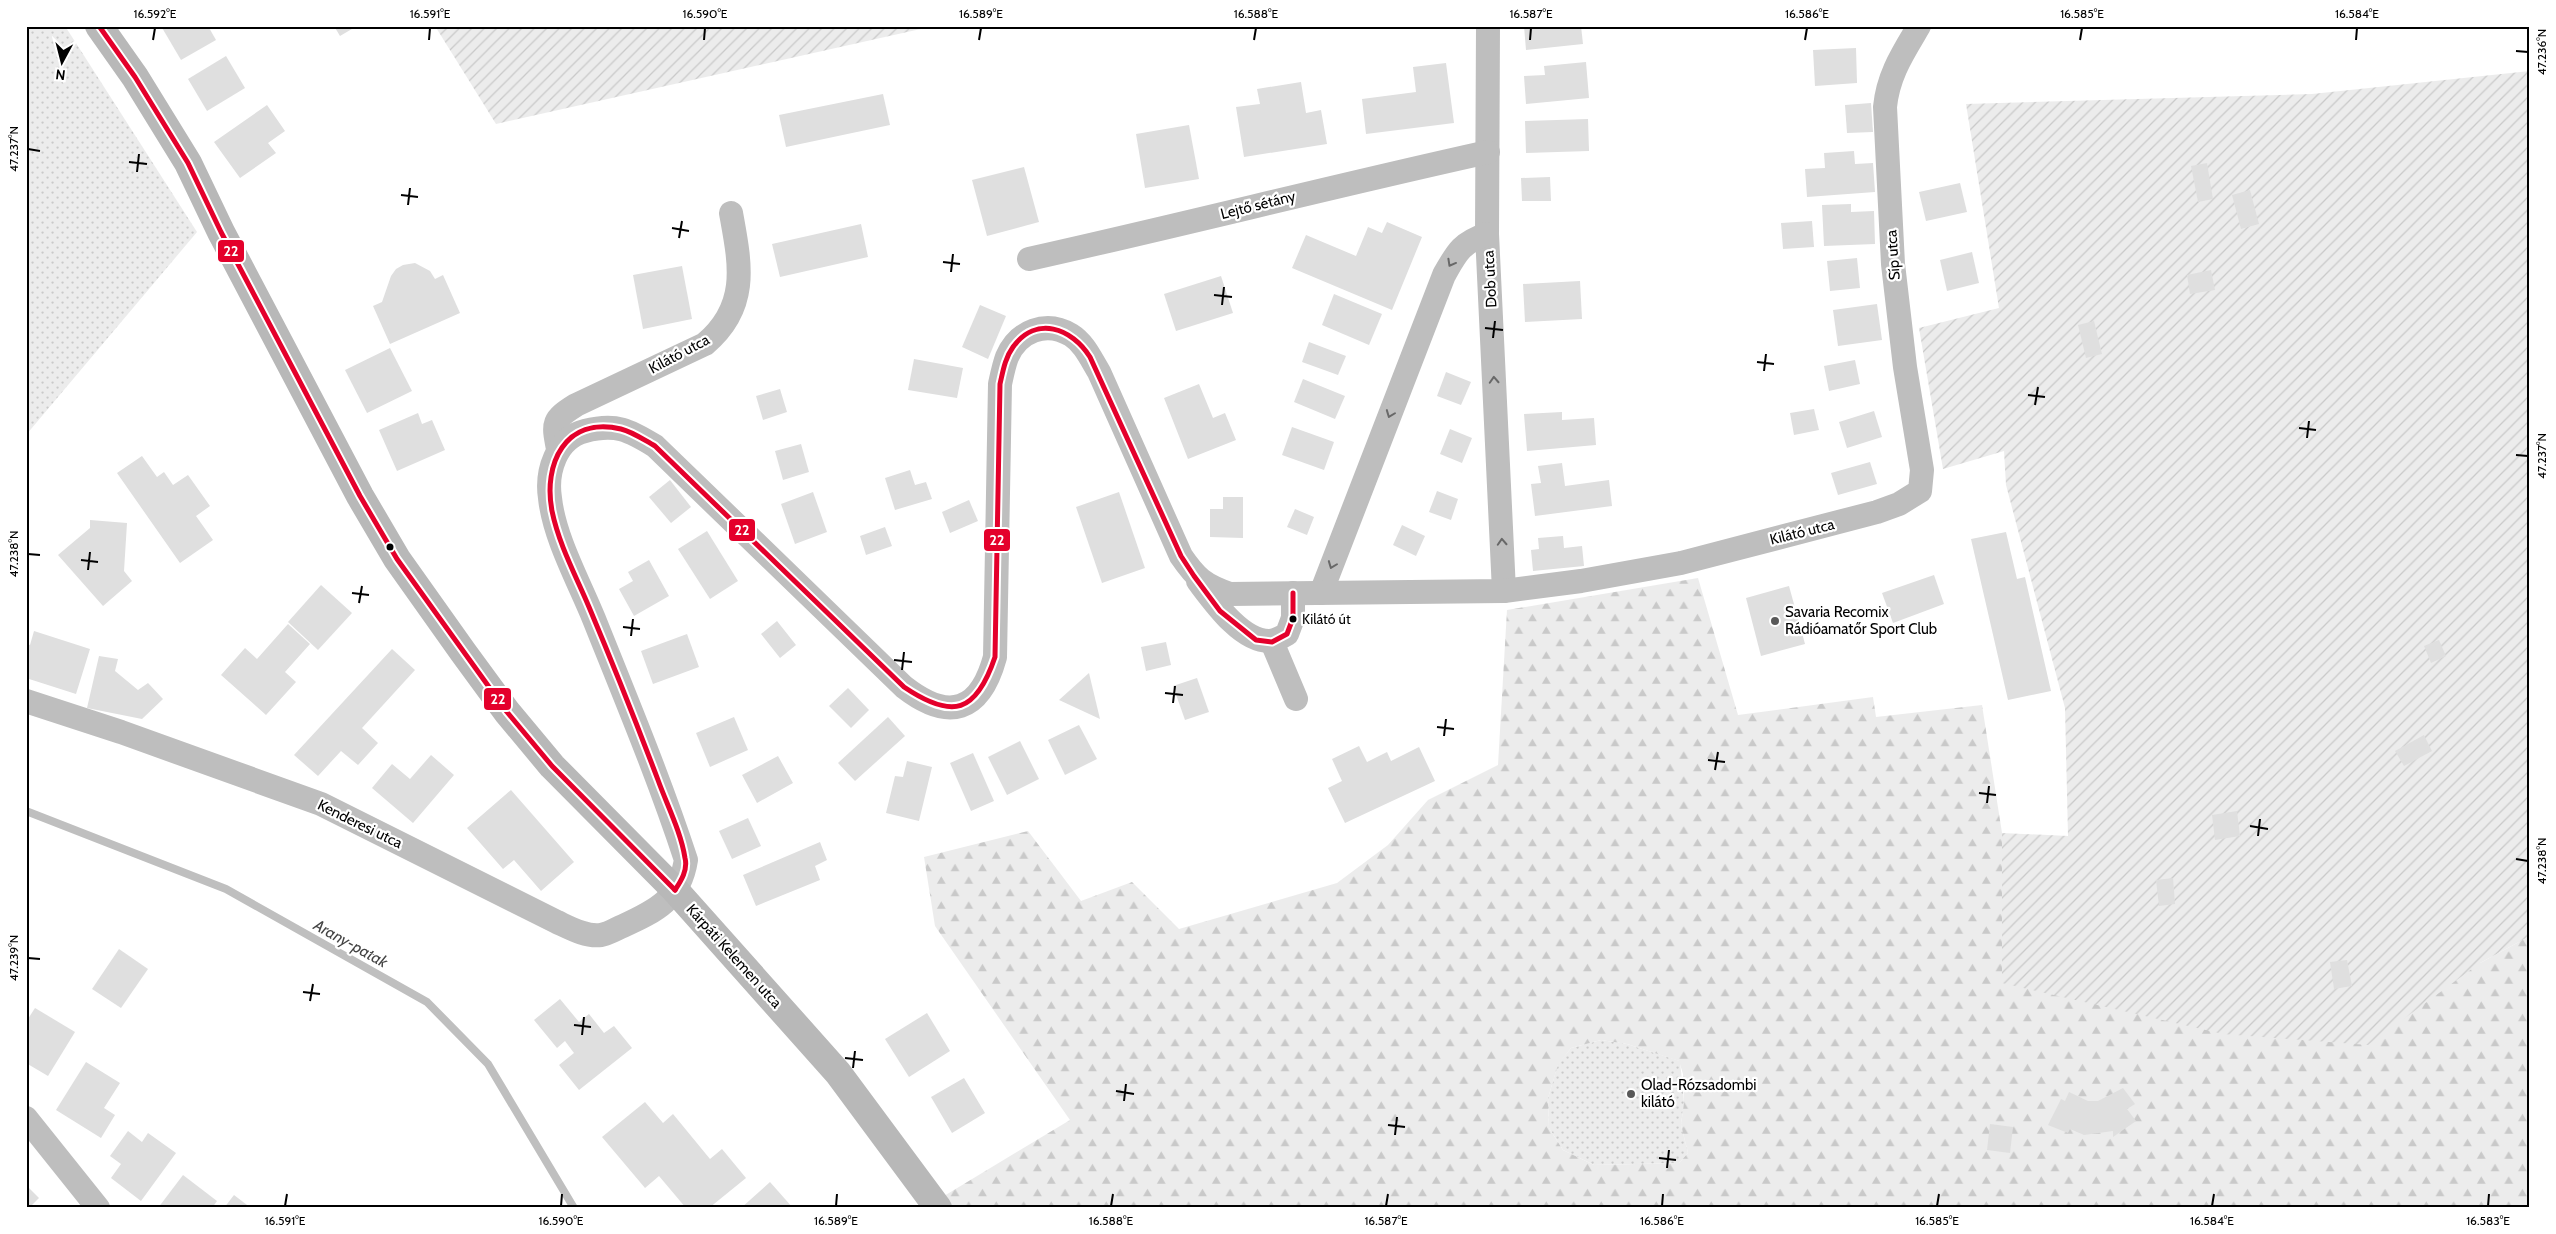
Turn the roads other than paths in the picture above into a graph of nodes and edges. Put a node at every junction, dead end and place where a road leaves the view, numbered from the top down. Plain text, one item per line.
1 (99, 26) edge
2 (1488, 26) edge
3 (1920, 26) edge
4 (1488, 152) junction
5 (731, 213) dead end
6 (1487, 234) junction
7 (1028, 258) dead end
8 (558, 449) junction
9 (1920, 491) joint
10 (1194, 576) junction
11 (1504, 591) junction
12 (1293, 593) junction
13 (1320, 594) junction
14 (1272, 642) junction
15 (1296, 699) dead end
16 (26, 701) edge
17 (675, 890) junction
18 (26, 1118) edge
19 (98, 1208) edge
20 (938, 1208) edge

1 - 17 street, Kárpáti Kelemen utca
2 - 4 street, Dob utca
3 - 9 street, Síp utca
4 - 6 street, Dob utca
4 - 7 street, Lejtő sétány
5 - 8 street, Kilátó utca
11 -> 6 street, Dob utca
6 -> 13 street
8 - 10 street
8 - 17 street
9 - 11 street, Kilátó utca
10 - 12 street
10 - 14 street
11 - 13 street
12 - 13 street
12 - 14 street
14 - 15 street
16 - 17 street, Kenderesi utca
17 - 20 street, Kárpáti Kelemen utca
18 - 19 street

